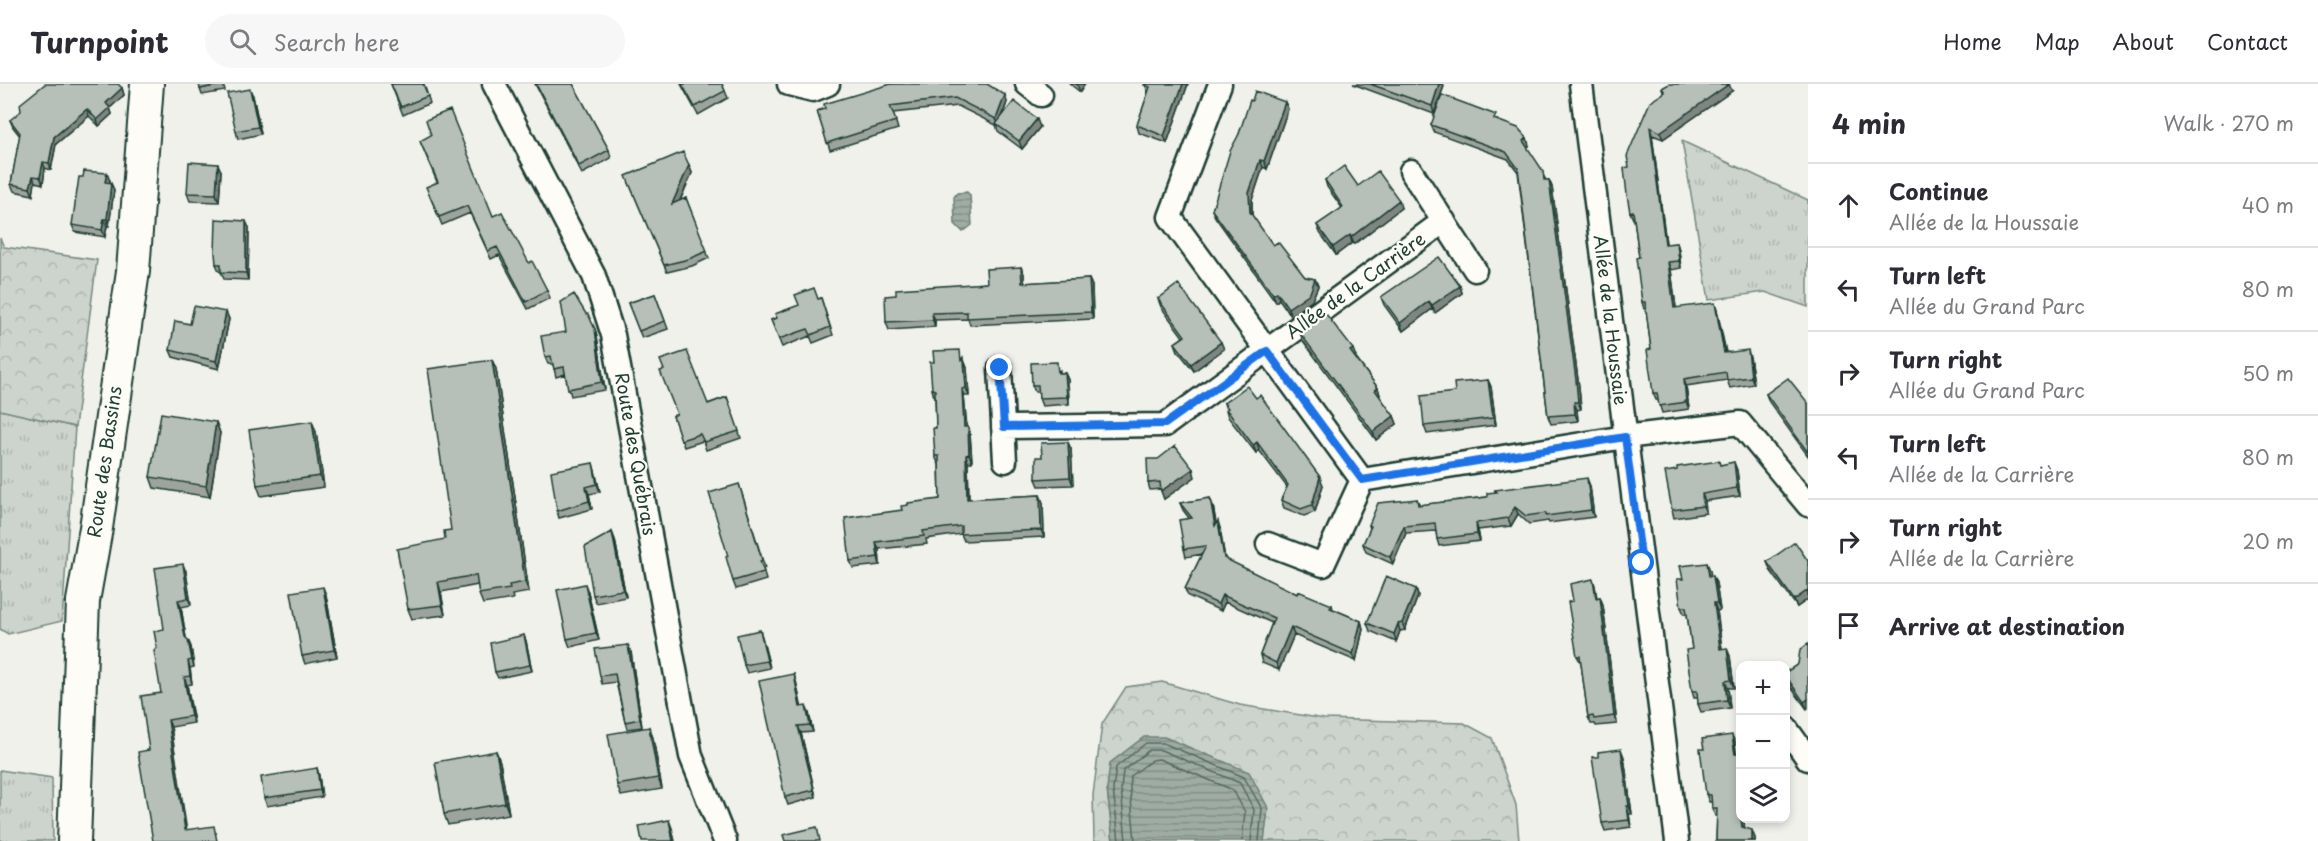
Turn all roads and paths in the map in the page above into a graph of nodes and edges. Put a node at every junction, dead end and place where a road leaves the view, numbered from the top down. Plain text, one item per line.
1 (147, 84) edge
2 (494, 84) edge
3 (789, 84) edge
4 (828, 84) edge
5 (1220, 84) edge
6 (1581, 84) edge
7 (1411, 171) dead end
8 (1444, 221) junction
9 (1475, 270) dead end
10 (1267, 351) junction
11 (1000, 368) dead end
12 (1004, 427) junction
13 (1625, 437) junction
14 (1005, 461) dead end
15 (1362, 480) junction
16 (1808, 505) edge
17 (1268, 544) dead end
18 (1790, 734) edge
19 (1806, 753) edge
20 (74, 841) edge
21 (725, 841) edge
22 (1677, 841) edge

1 - 20 main road, Route des Bassins
2 - 21 street, Route des Québrais
3 - 4 street
5 - 10 street
6 - 13 street, Allée de la Houssaie
7 - 8 street, Allée de la Carrière
8 - 9 street, Allée de la Carrière
8 - 10 street, Allée de la Carrière
10 - 12 street, Allée de la Carrière
10 - 15 street
11 - 12 street
12 - 14 street
13 - 15 street
13 - 16 street
13 - 22 street, Allée de la Houssaie
15 - 17 street
18 - 19 street

